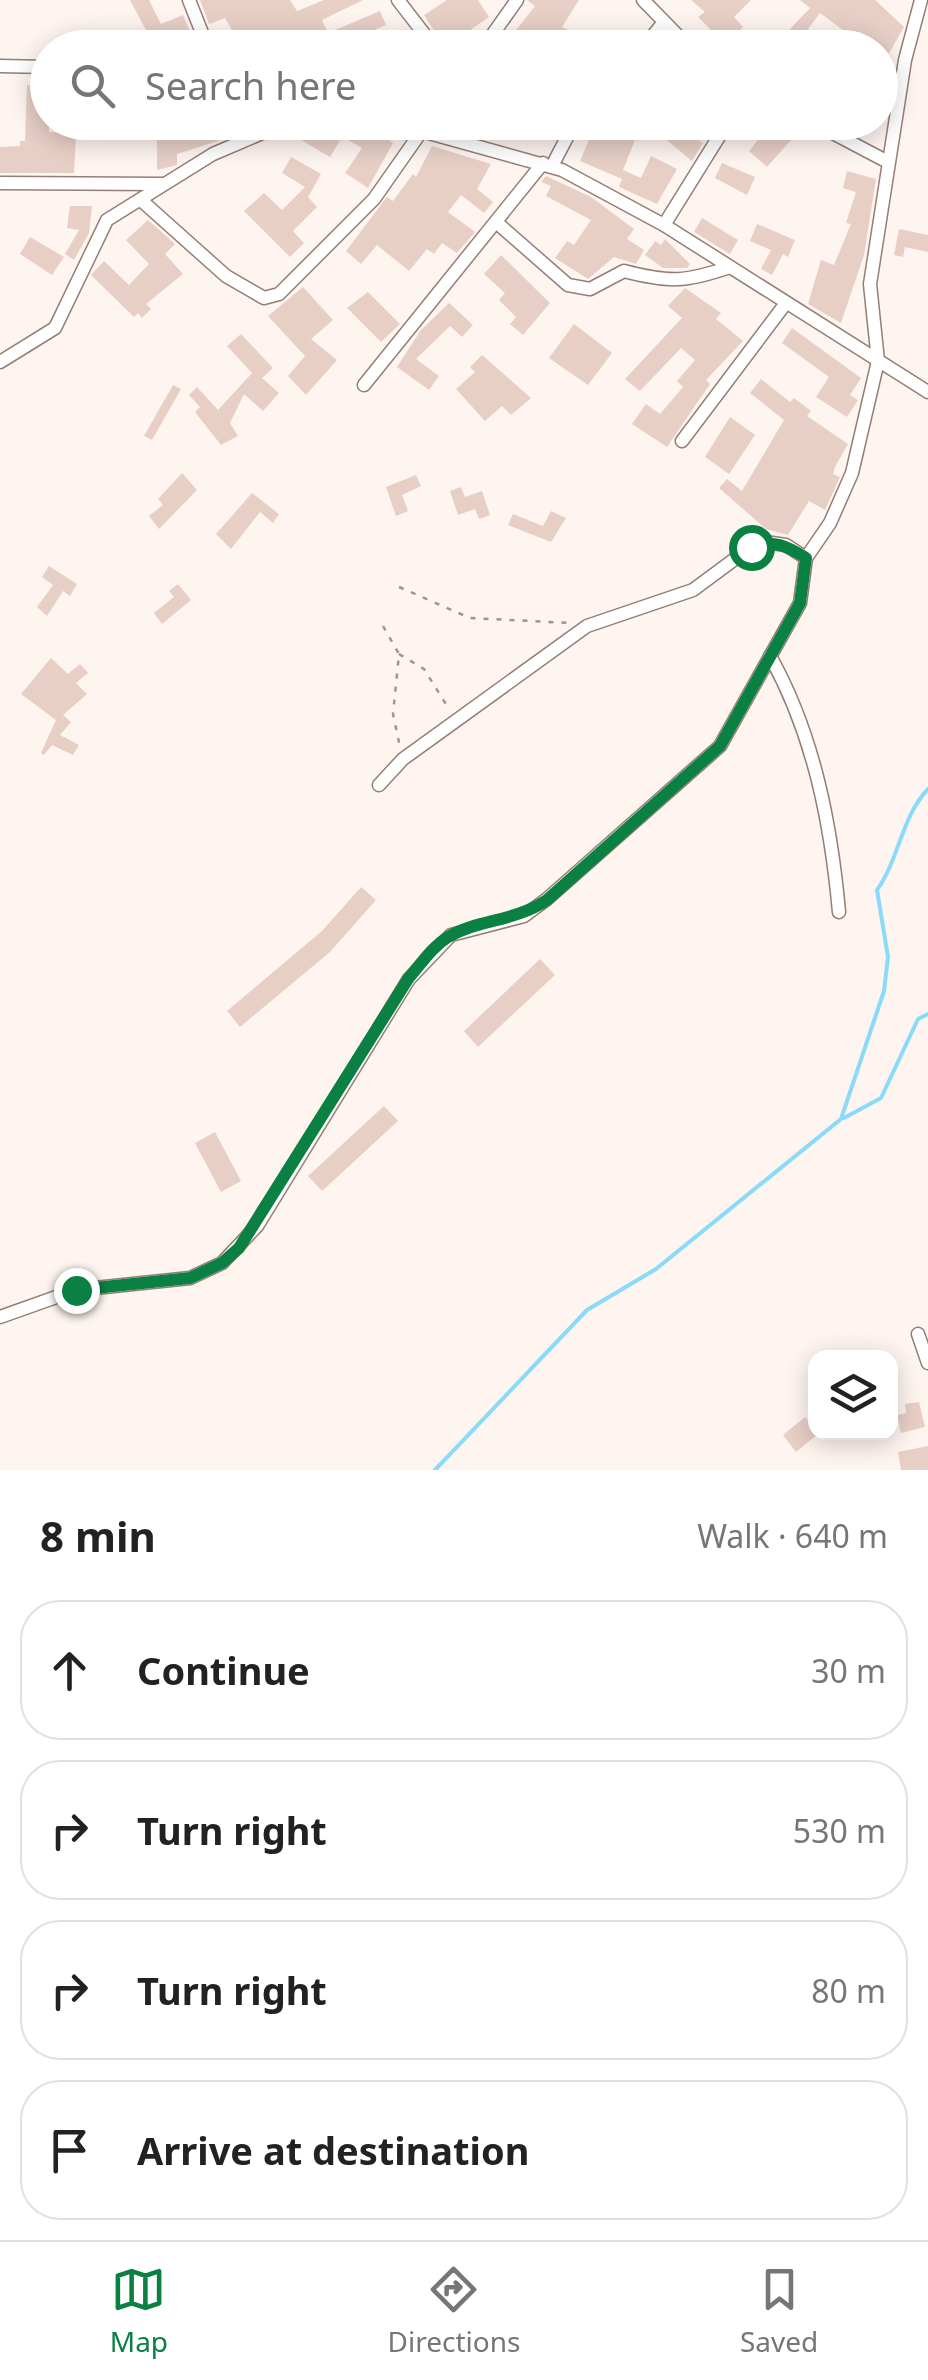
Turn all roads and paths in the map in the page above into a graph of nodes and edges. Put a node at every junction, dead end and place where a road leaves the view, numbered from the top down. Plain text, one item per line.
1 (189, 0) edge
2 (398, 0) edge
3 (517, 0) edge
4 (643, 0) edge
5 (916, 3) edge
6 (664, 22) junction
7 (201, 30) edge
8 (421, 30) edge
9 (496, 30) edge
10 (658, 30) edge
11 (672, 30) edge
12 (0, 66) edge
13 (30, 67) edge
14 (898, 98) edge
15 (246, 140) edge
16 (416, 140) edge
17 (464, 140) edge
18 (563, 140) edge
19 (717, 140) edge
20 (846, 140) edge
21 (891, 140) edge
22 (888, 162) junction
23 (547, 165) junction
24 (0, 183) edge
25 (164, 184) junction
26 (142, 201) junction
27 (496, 222) junction
28 (664, 225) junction
29 (730, 267) junction
30 (786, 304) junction
31 (878, 361) junction
32 (0, 362) edge
33 (364, 385) dead end
34 (928, 392) edge
35 (682, 441) dead end
36 (806, 558) junction
37 (399, 586) dead end
38 (382, 626) dead end
39 (587, 626) junction
40 (399, 654) junction
41 (770, 656) junction
42 (450, 725) junction
43 (403, 759) junction
44 (379, 786) dead end
45 (839, 912) dead end
46 (0, 1316) edge
47 (918, 1334) dead end
48 (928, 1364) edge

1 - 7 street
2 - 8 street
3 - 9 street
4 - 6 street
5 - 14 street
6 - 10 street
6 - 11 street
12 - 13 street
15 - 25 street
16 - 26 street
17 - 23 street
18 - 23 street
19 - 28 street
20 - 22 street
21 - 22 street
22 - 31 street
23 - 27 street
23 - 28 street
24 - 25 street
25 - 26 street
26 - 32 street
27 - 29 street
27 - 33 street
28 - 29 street
29 - 30 street
30 - 31 street
30 - 35 street
31 - 34 street
31 - 36 street
36 - 39 street
36 - 41 street
37 - 39 path
38 - 40 path
39 - 42 street
40 - 42 path
40 - 43 path
41 - 45 street
41 - 46 street
42 - 43 street
43 - 44 street
47 - 48 street

